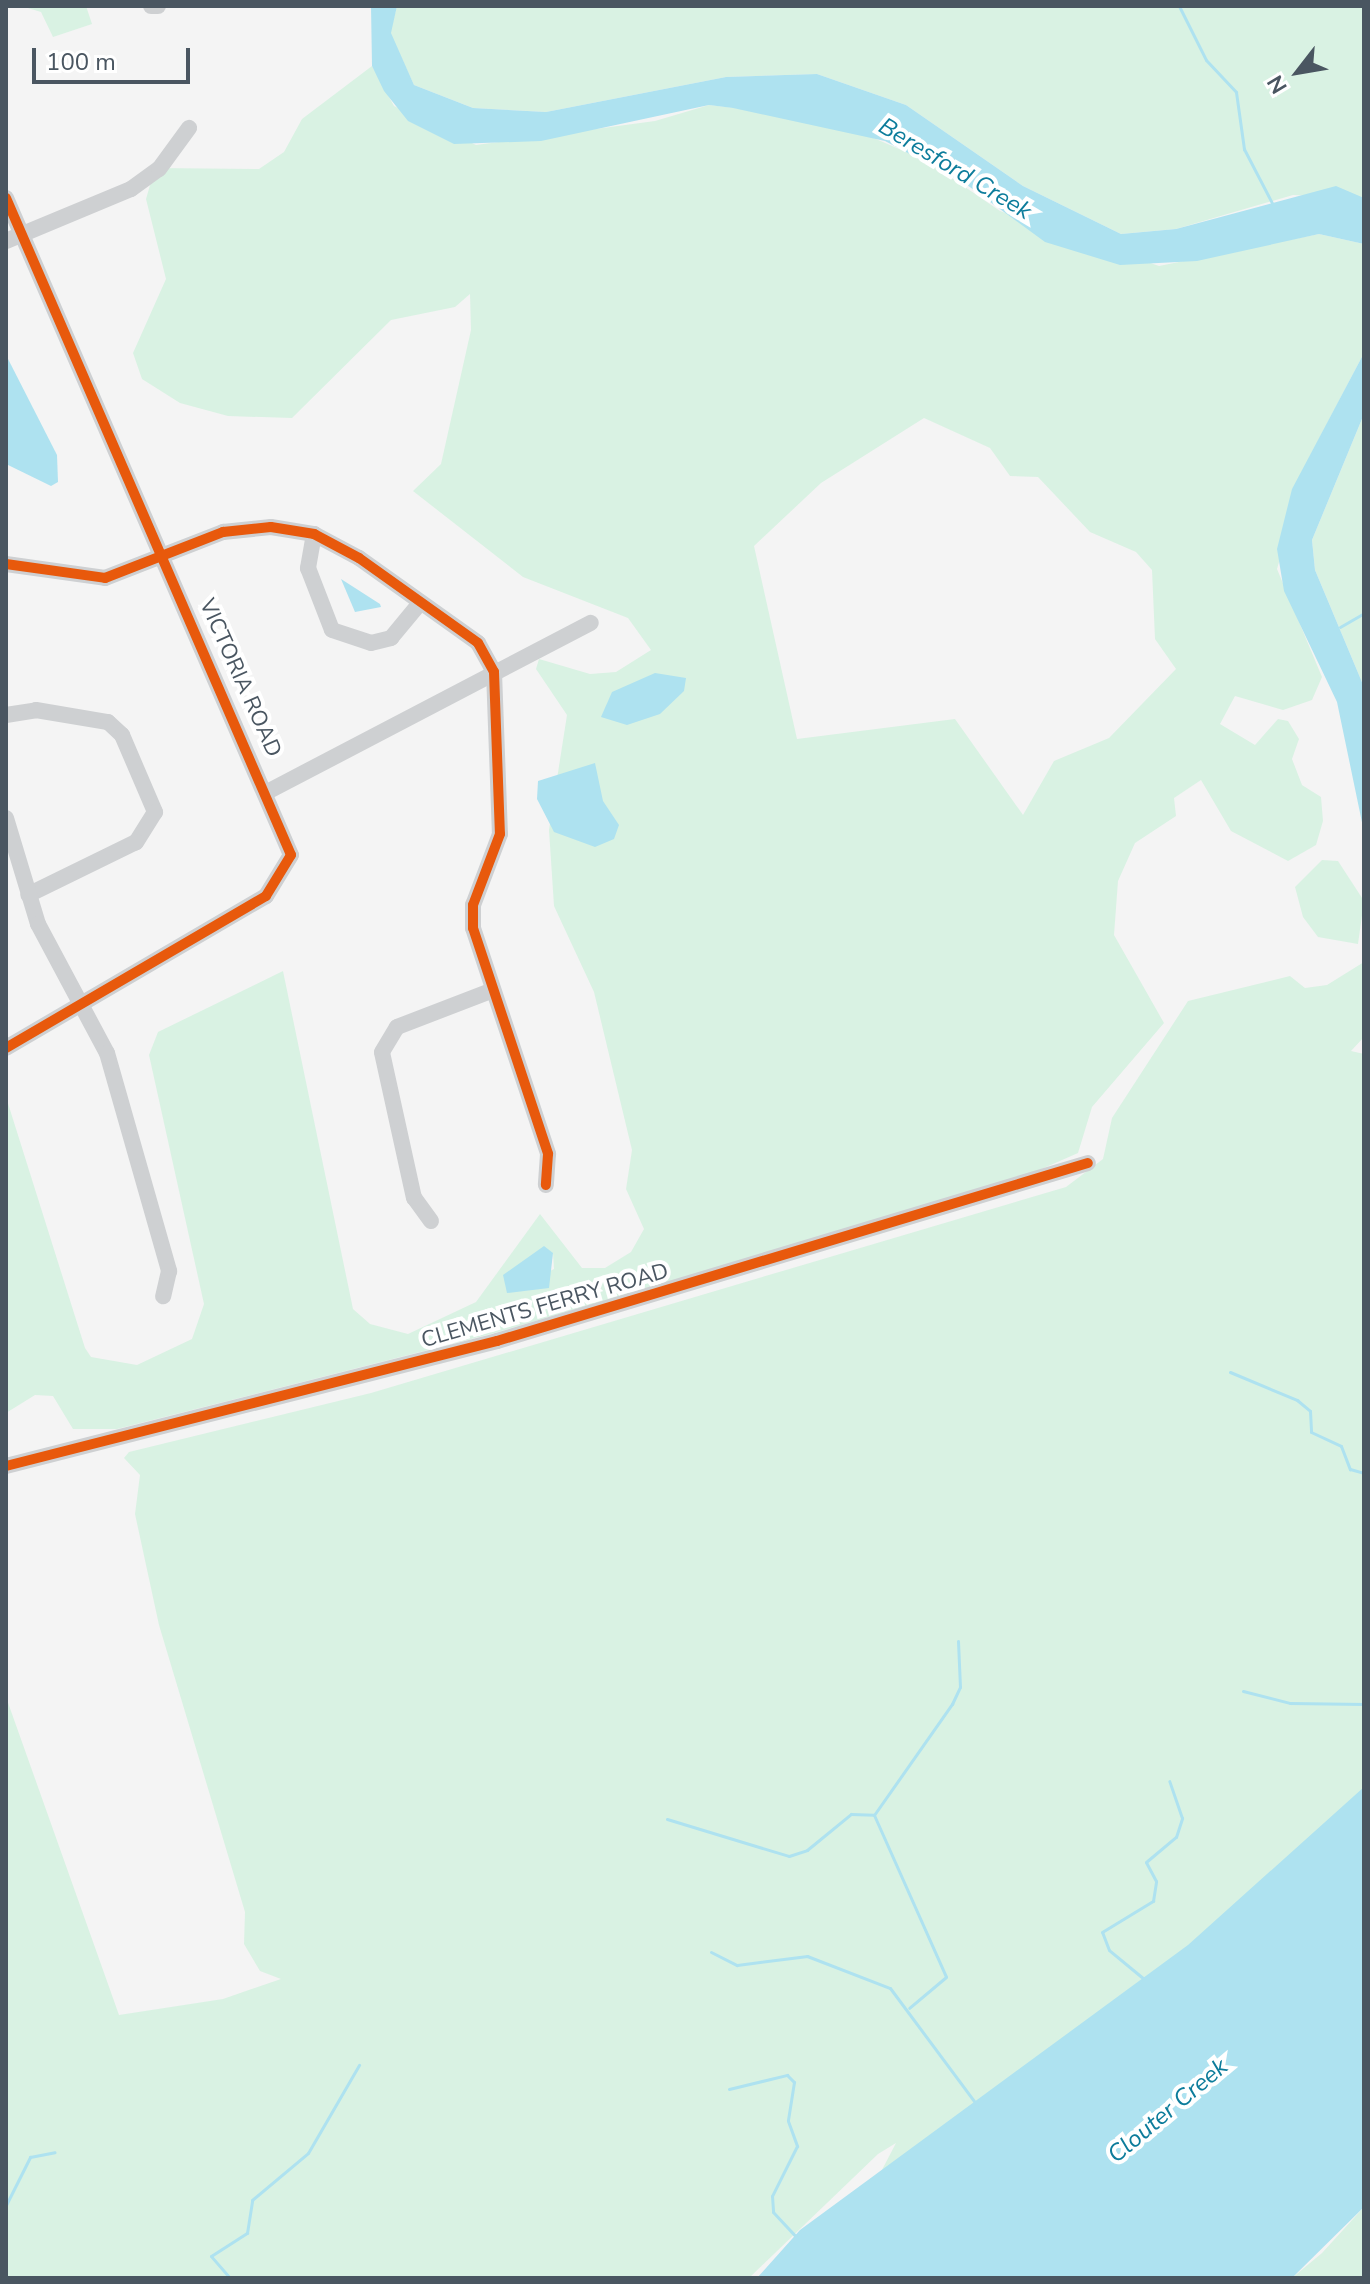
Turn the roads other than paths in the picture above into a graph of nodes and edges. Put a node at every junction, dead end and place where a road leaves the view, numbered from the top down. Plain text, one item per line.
1 (151, 6) edge
2 (158, 6) edge
3 (189, 128) dead end
4 (6, 198) edge
5 (14, 238) edge
6 (314, 534) junction
7 (163, 554) junction
8 (6, 564) edge
9 (420, 603) junction
10 (591, 623) dead end
11 (494, 672) junction
12 (6, 715) edge
13 (269, 791) junction
14 (6, 818) edge
15 (28, 895) junction
16 (491, 991) junction
17 (79, 1000) junction
18 (6, 1048) edge
19 (1088, 1163) dead end
20 (546, 1185) dead end
21 (431, 1221) dead end
22 (163, 1296) dead end
23 (6, 1466) edge

1 - 2 street
3 - 5 street
4 - 5 street, VICTORIA ROAD
5 - 7 street, VICTORIA ROAD
6 - 7 street
6 - 9 street
6 - 9 street
7 - 8 street
7 - 13 street, VICTORIA ROAD
9 - 11 street
10 - 11 street
11 - 13 street
11 - 16 street
12 - 15 street
13 - 17 street, VICTORIA ROAD
14 - 15 street
15 - 17 street
16 - 20 street
16 - 21 street
17 - 18 street, VICTORIA ROAD
17 - 22 street
19 - 23 street, CLEMENTS FERRY ROAD

